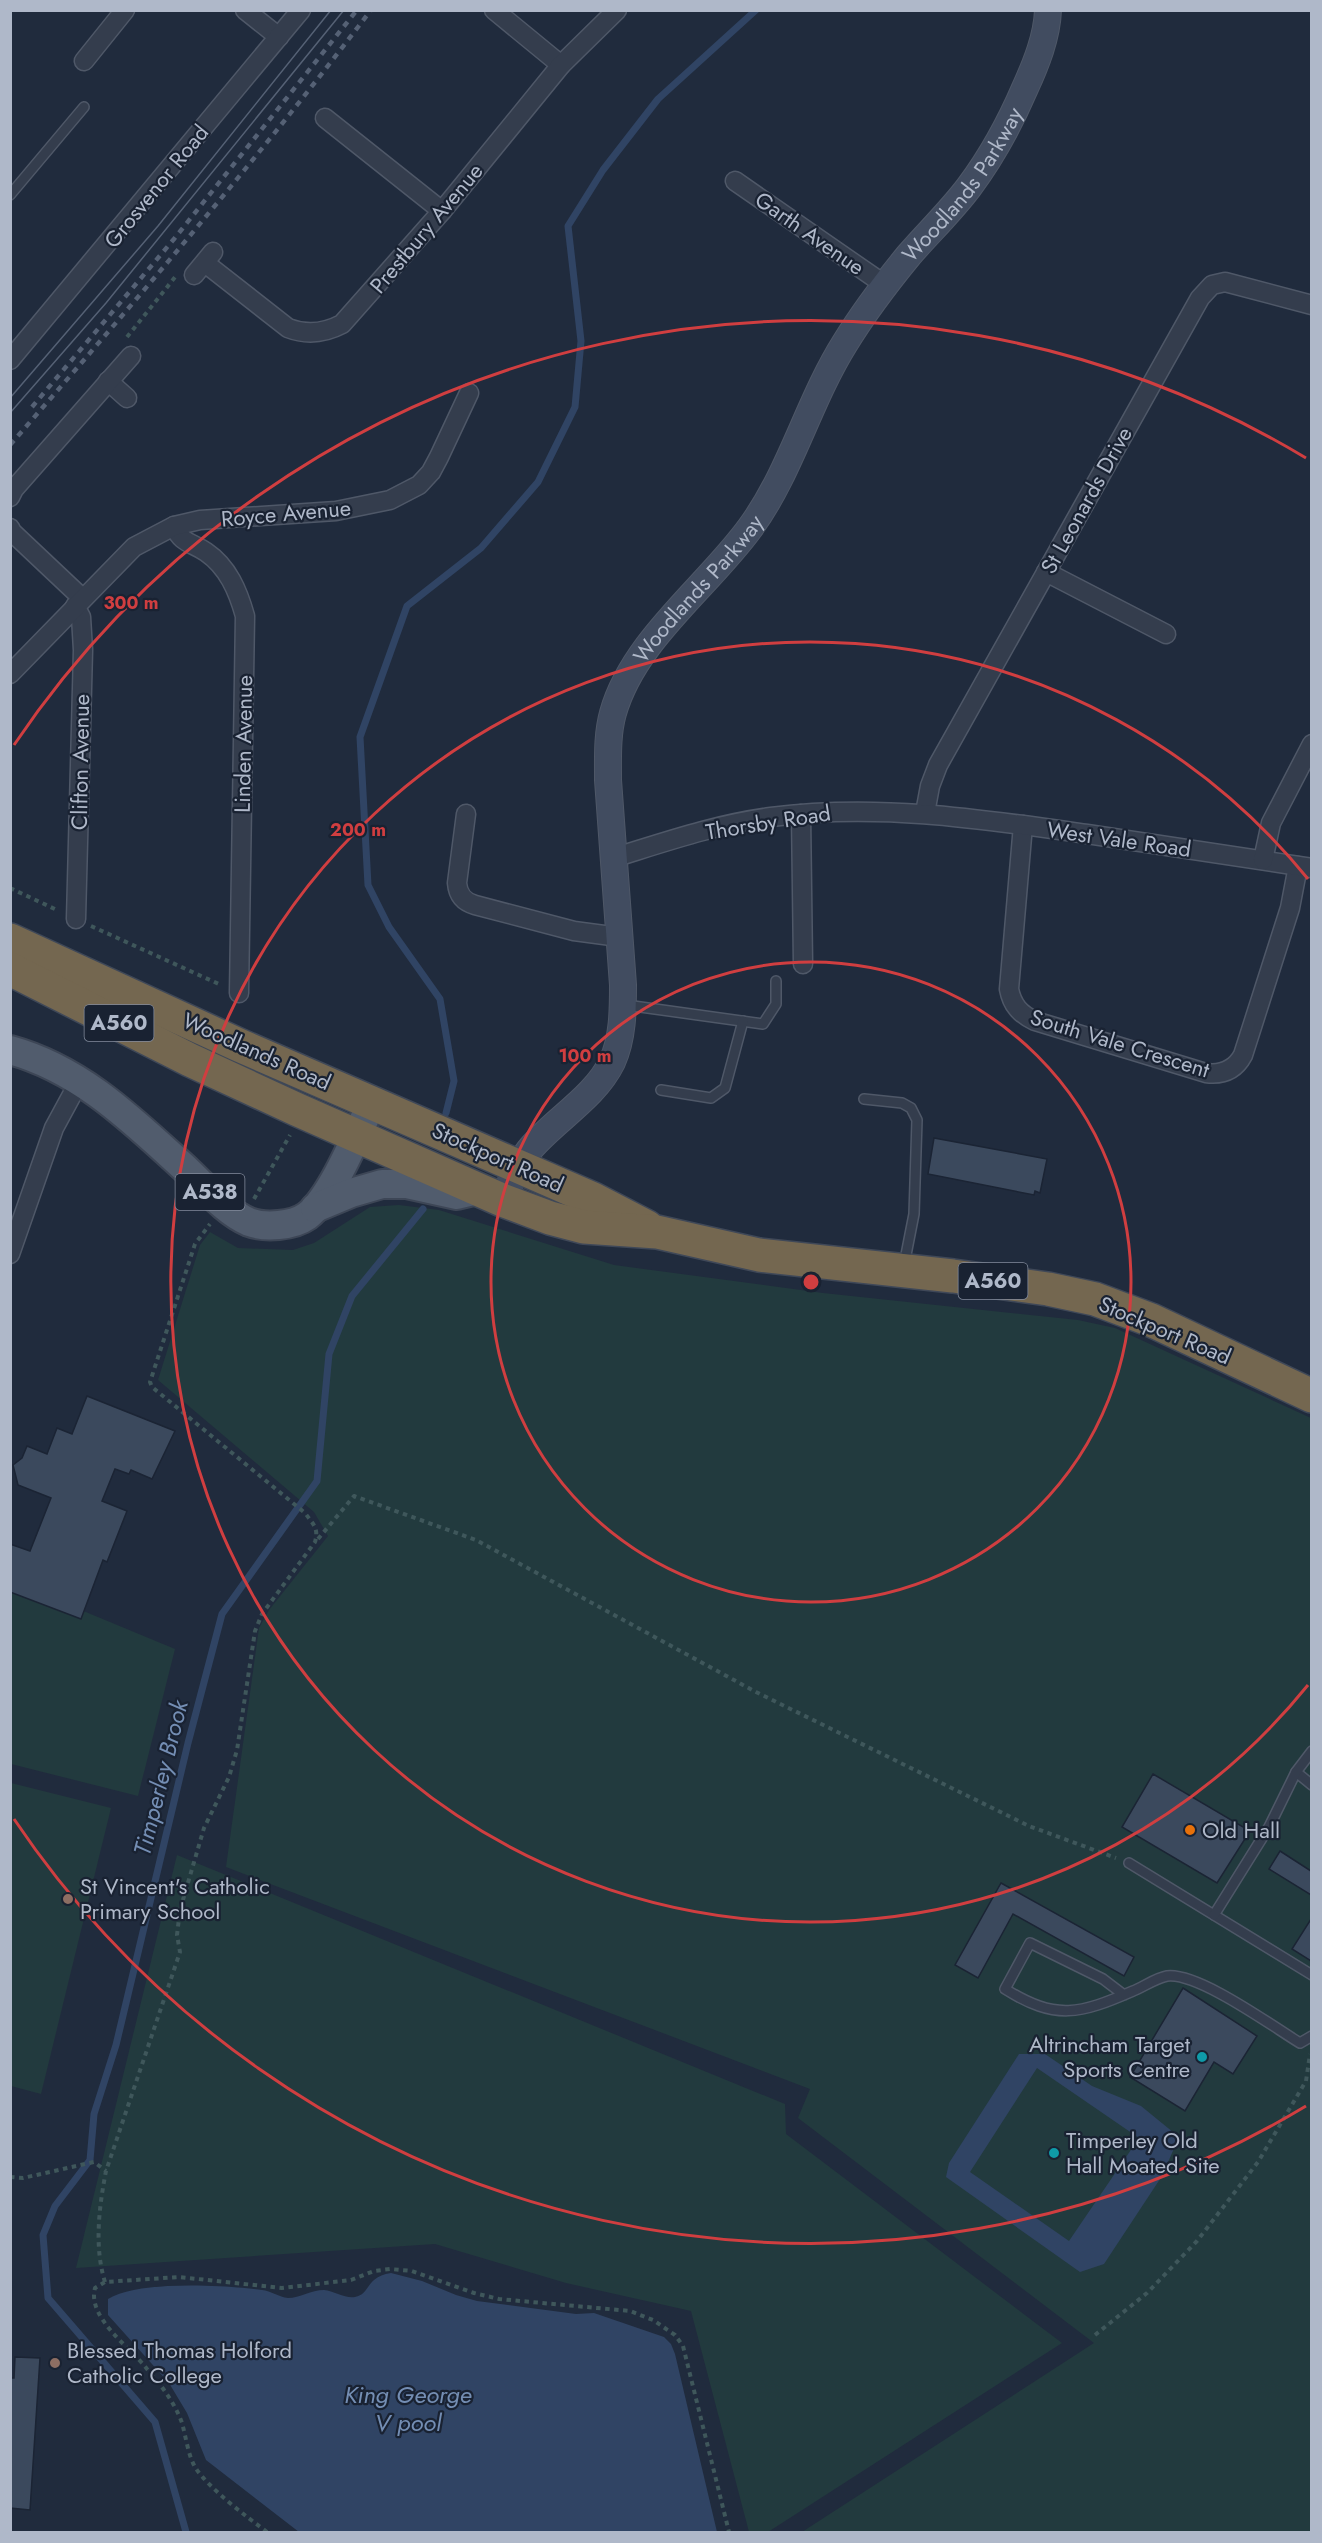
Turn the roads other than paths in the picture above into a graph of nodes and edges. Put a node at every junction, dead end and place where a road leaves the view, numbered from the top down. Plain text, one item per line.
1 (245, 10) edge
2 (301, 10) edge
3 (494, 10) edge
4 (617, 10) edge
5 (1048, 10) edge
6 (120, 12) edge
7 (279, 37) junction
8 (84, 60) dead end
9 (561, 65) junction
10 (84, 107) dead end
11 (325, 118) dead end
12 (735, 181) dead end
13 (10, 195) edge
14 (442, 211) junction
15 (204, 263) road end
16 (885, 285) junction
17 (1311, 305) edge
18 (131, 356) road end
19 (10, 360) edge
20 (108, 381) junction
21 (469, 393) dead end
22 (127, 398) dead end
23 (10, 497) edge
24 (174, 526) junction
25 (10, 528) edge
26 (1046, 572) junction
27 (79, 602) junction
28 (1166, 634) dead end
29 (10, 674) edge
30 (1311, 744) edge
31 (925, 813) junction
32 (466, 814) dead end
33 (801, 814) junction
34 (1023, 825) junction
35 (614, 858) junction
36 (1263, 860) junction
37 (1305, 867) edge
38 (76, 919) road end
39 (619, 937) junction
40 (10, 940) edge
41 (803, 964) dead end
42 (10, 969) edge
43 (776, 981) dead end
44 (239, 993) road end
45 (623, 1005) junction
46 (743, 1021) junction
47 (10, 1050) edge
48 (80, 1080) junction
49 (661, 1090) dead end
50 (864, 1099) dead end
51 (372, 1102) junction
52 (356, 1136) junction
53 (518, 1168) junction
54 (491, 1195) junction
55 (315, 1208) junction
56 (657, 1232) junction
57 (10, 1254) edge
58 (903, 1270) junction
59 (1311, 1396) edge
60 (1311, 1751) edge
61 (1296, 1772) junction
62 (1311, 1785) edge
63 (1130, 1863) road end
64 (1214, 1915) junction
65 (1311, 1975) edge
66 (1124, 1995) junction
67 (1311, 2036) edge

1 - 7 street
2 - 7 street, Grosvenor Road
3 - 9 street
4 - 9 street, Prestbury Avenue
5 - 16 street, Woodlands Parkway
6 - 8 street
7 - 19 street, Grosvenor Road
9 - 14 street, Prestbury Avenue
10 - 13 lane
11 - 14 street
12 - 16 street, Garth Avenue
14 - 15 street, Prestbury Avenue
16 - 35 street, Woodlands Parkway
17 - 26 street, St Leonards Drive
18 - 20 street
20 - 22 street
20 - 23 street
21 - 24 street, Royce Avenue
24 - 27 street, Royce Avenue
24 - 44 street, Linden Avenue
25 - 27 street
26 - 28 street
26 - 31 street, St Leonards Drive
27 - 29 street, Royce Avenue
27 - 38 street, Clifton Avenue
30 - 36 street
31 - 33 street, Thorsby Road
31 - 34 street, West Vale Road
32 - 39 street
33 - 35 street, Thorsby Road
33 - 41 street
34 - 36 street, West Vale Road
34 - 37 street, South Vale Crescent
35 - 39 street, Woodlands Parkway
36 - 37 street, West Vale Road
39 - 45 street, Woodlands Parkway
40 - 51 highway, Woodlands Road / A560
42 - 52 highway, Woodlands Road / A560
43 - 46 lane
45 - 46 lane
45 - 53 street, Woodlands Parkway
46 - 49 lane
47 - 48 main road, A538
48 - 55 main road, A538
48 - 57 street
50 - 58 lane
51 - 52 main road, A538
51 - 53 highway, Stockport Road / A560
52 - 54 highway, Stockport Road / A560
52 - 55 main road, A538
53 - 54 street, Woodlands Parkway
53 - 56 highway, Stockport Road / A560
54 - 55 main road
54 - 56 highway, Stockport Road / A560
56 - 58 highway, Stockport Road / A560
58 - 59 highway, Stockport Road / A560
60 - 61 lane
61 - 62 lane
61 - 64 lane
63 - 64 lane
64 - 65 lane
66 - 66 lane
66 - 67 lane

